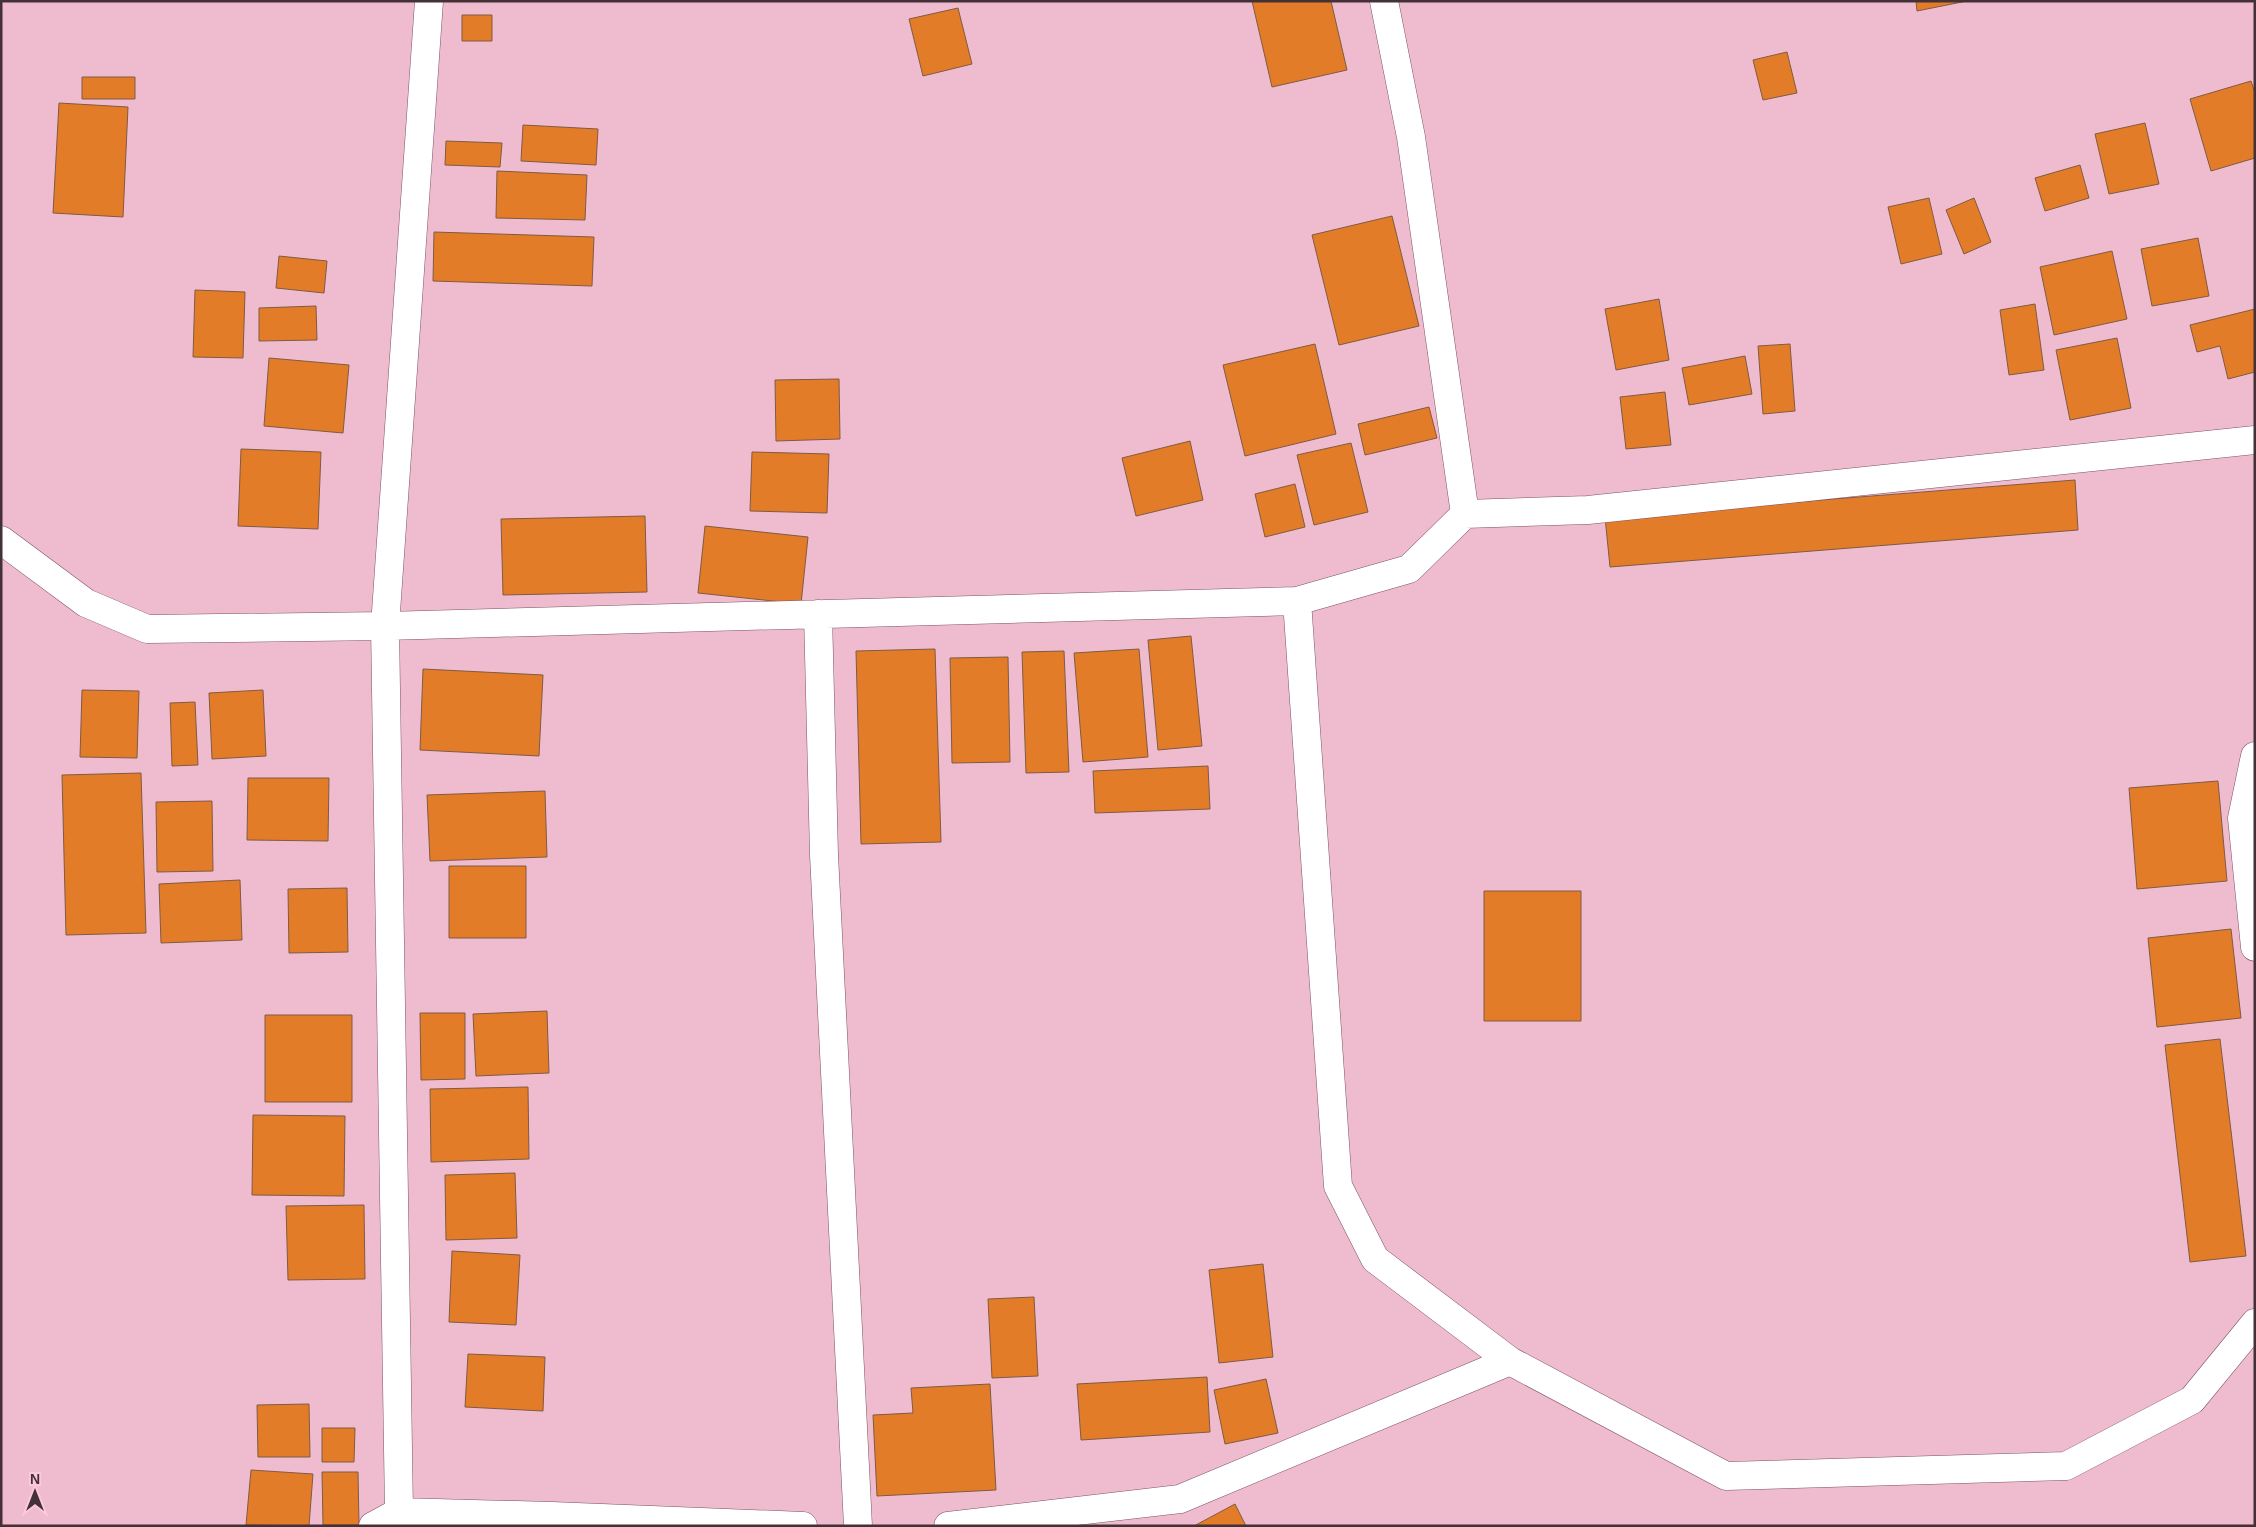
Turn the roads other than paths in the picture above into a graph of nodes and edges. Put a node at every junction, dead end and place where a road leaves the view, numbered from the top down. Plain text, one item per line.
1 (429, 1) edge
2 (1384, 1) edge
3 (2255, 440) edge
4 (1465, 514) junction
5 (1, 540) edge
6 (1297, 601) junction
7 (818, 614) junction
8 (385, 626) junction
9 (2255, 756) edge
10 (2255, 947) edge
11 (2255, 1323) edge
12 (1510, 1361) junction
13 (404, 1519) edge
14 (373, 1526) edge
15 (803, 1526) edge
16 (858, 1526) edge
17 (948, 1526) edge

1 - 8 street
2 - 4 street
3 - 4 street
4 - 6 street
5 - 8 street
6 - 7 street
6 - 12 street
7 - 8 street
7 - 16 street
8 - 13 street
9 - 10 street
11 - 12 street
12 - 17 street
13 - 14 street
13 - 15 street

